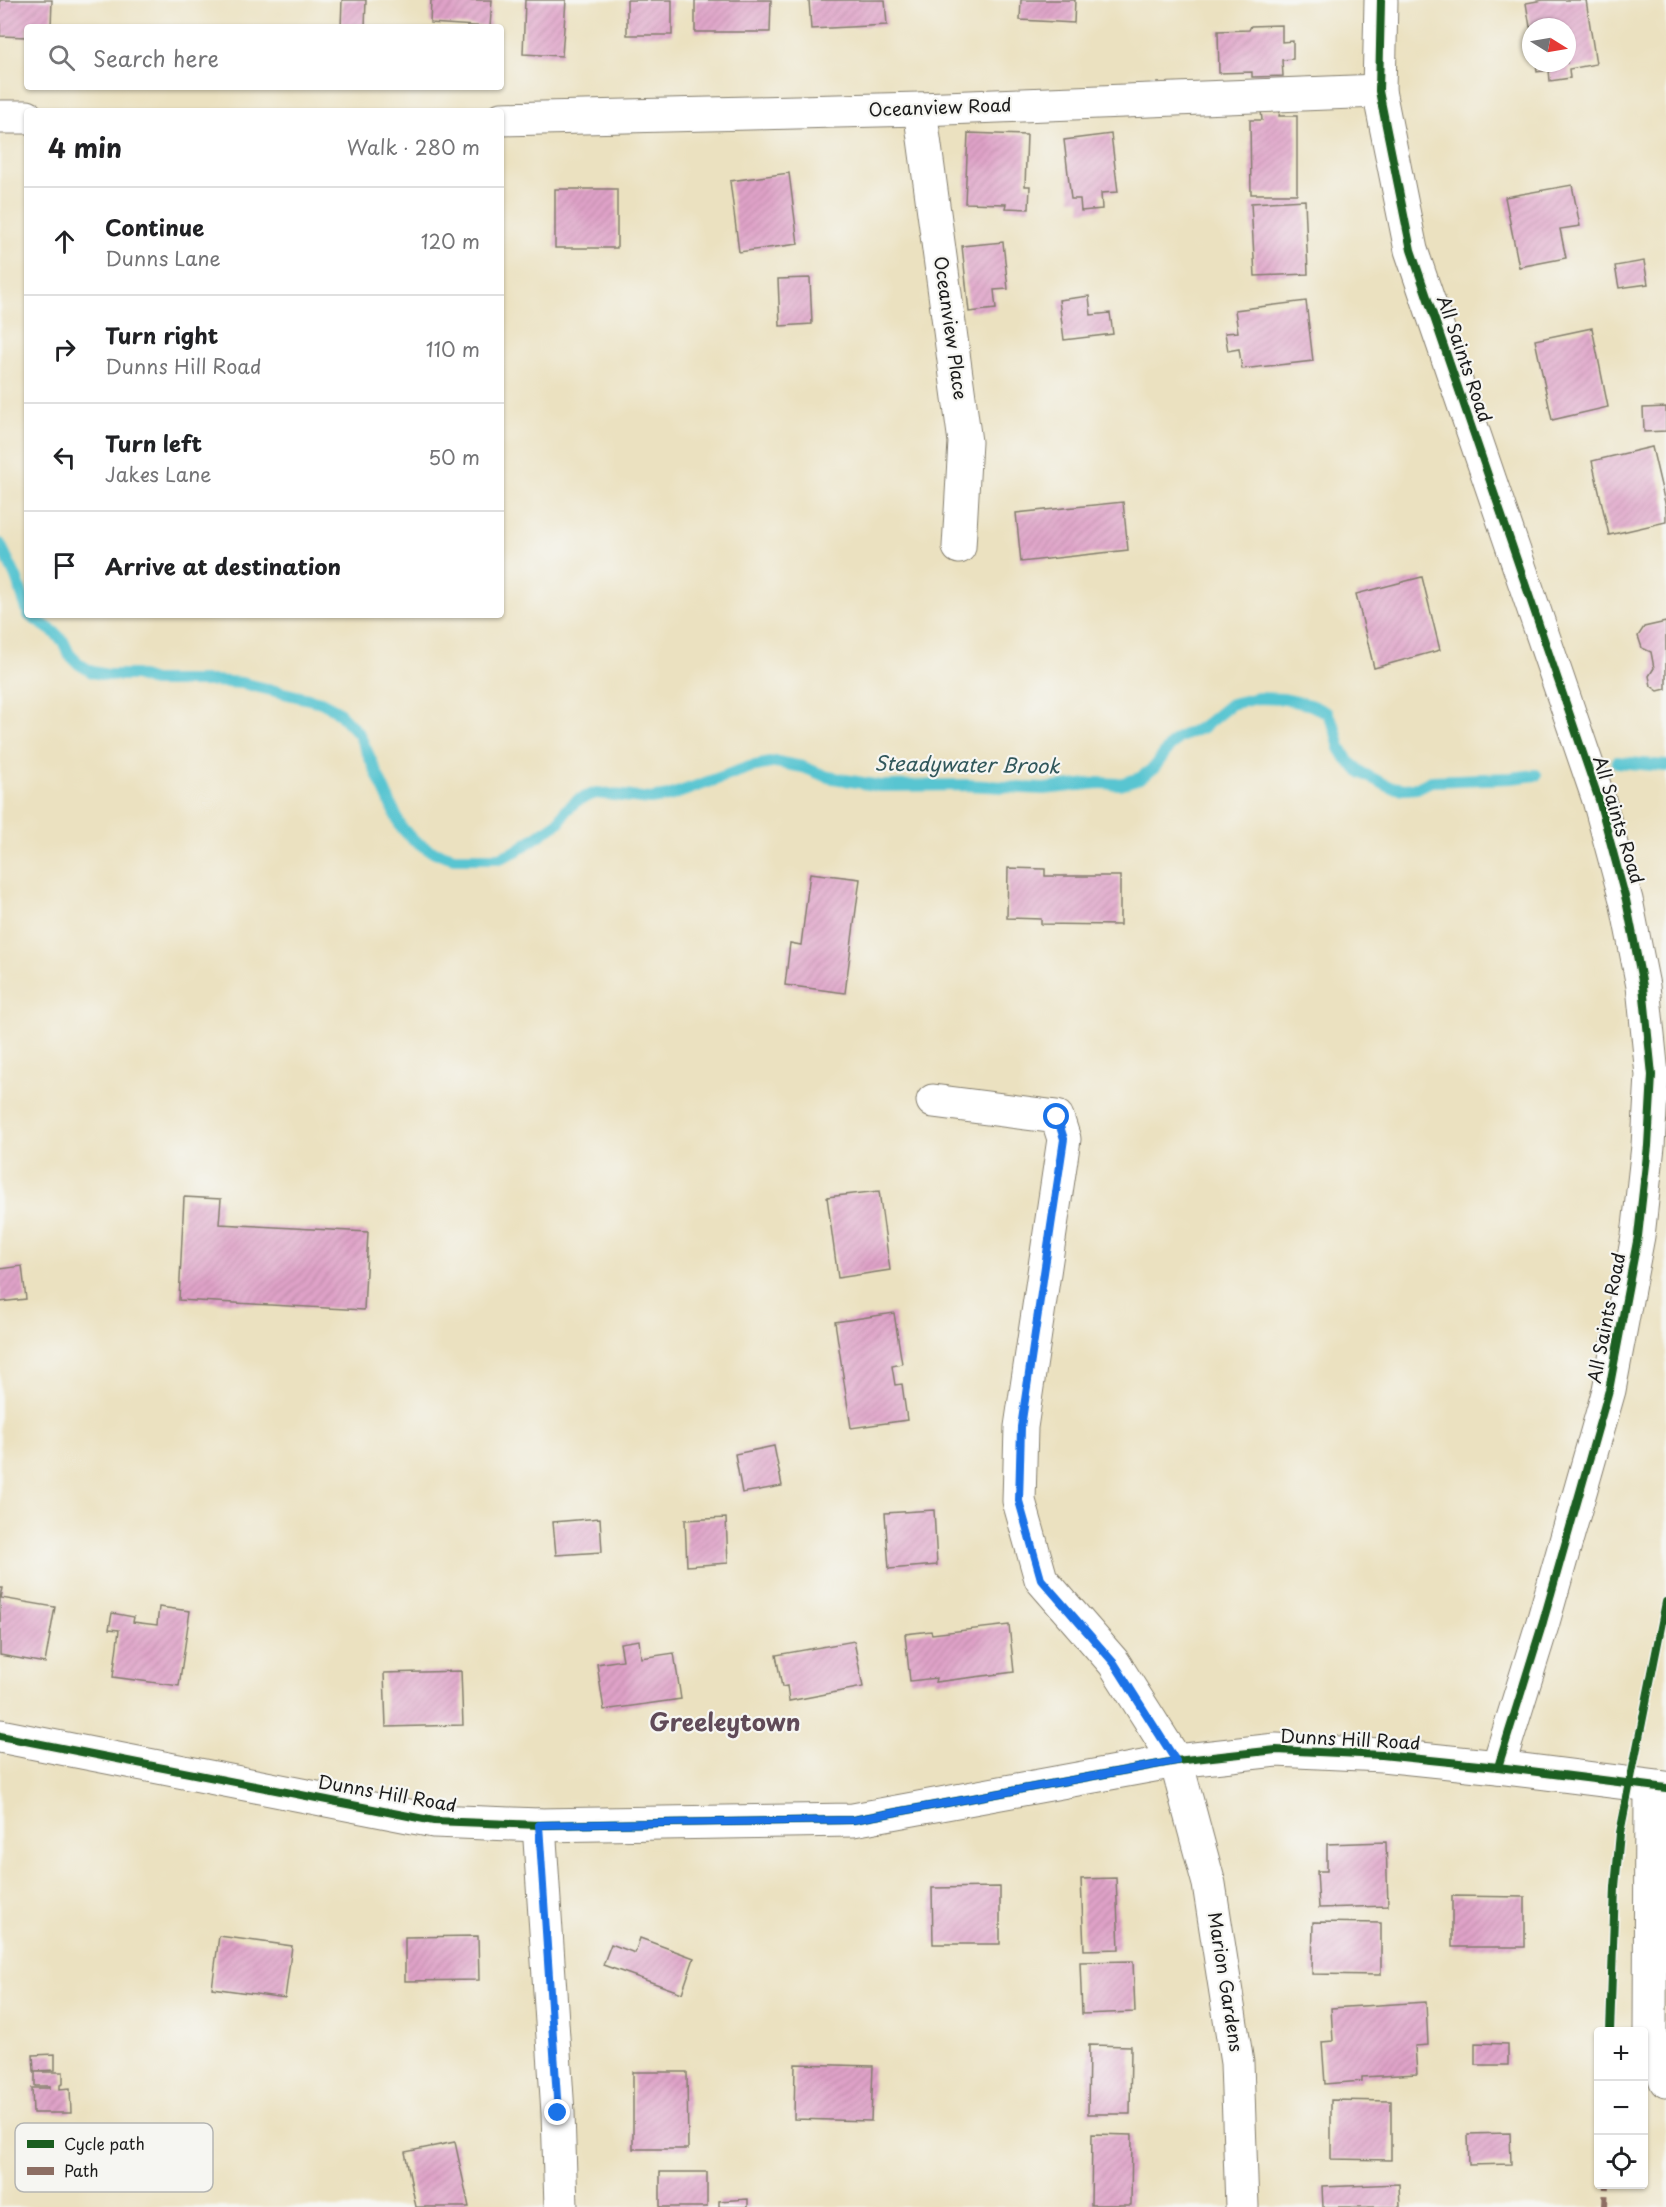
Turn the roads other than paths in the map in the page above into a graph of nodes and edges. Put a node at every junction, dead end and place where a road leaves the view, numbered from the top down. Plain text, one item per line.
1 (1381, 0) edge
2 (1379, 91) junction
3 (920, 109) junction
4 (0, 117) edge
5 (24, 117) edge
6 (504, 120) edge
7 (959, 547) dead end
8 (933, 1101) dead end
9 (0, 1736) edge
10 (1176, 1761) junction
11 (1498, 1767) junction
12 (1659, 1788) edge
13 (539, 1825) junction
14 (1666, 2081) edge
15 (561, 2207) edge
16 (1242, 2207) edge

1 - 2 street, All Saints Road
2 - 3 street, Oceanview Road
2 - 11 street, All Saints Road
3 - 6 street, Oceanview Road
3 - 7 street, Oceanview Place
4 - 5 street
8 - 10 street, Marion Gardens
9 - 13 street, Dunns Hill Road
10 - 11 street, Dunns Hill Road
10 - 13 street, Dunns Hill Road
10 - 16 street, Marion Gardens
11 - 12 street, Dunns Hill Road
12 - 14 street
13 - 15 street

